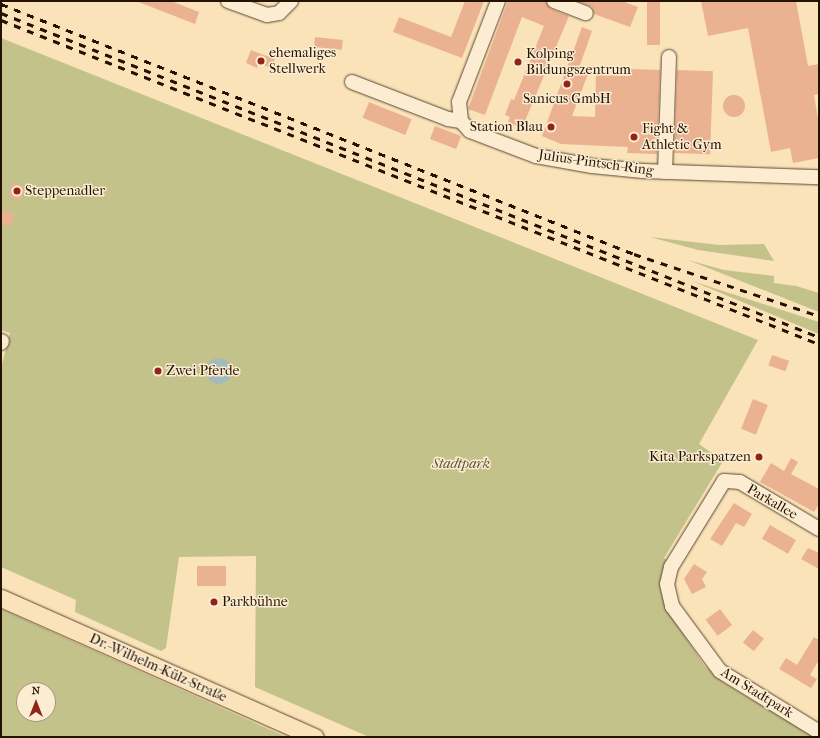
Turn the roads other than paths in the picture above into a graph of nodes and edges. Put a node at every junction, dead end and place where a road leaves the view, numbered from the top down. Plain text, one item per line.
1 (228, 1) edge
2 (291, 1) edge
3 (498, 1) edge
4 (554, 1) edge
5 (587, 11) edge
6 (669, 57) dead end
7 (352, 82) dead end
8 (461, 121) junction
9 (665, 172) junction
10 (819, 177) edge
11 (724, 481) joint
12 (819, 529) edge
13 (1, 598) edge
14 (819, 732) edge
15 (315, 737) edge

1 - 2 street
3 - 8 street
4 - 5 street
6 - 9 street
7 - 8 street
8 - 9 street, Julius-Pintsch-Ring
9 - 10 street, Julius-Pintsch-Ring
11 - 12 street, Parkallee
11 - 14 street, Am Stadtpark
13 - 15 main road, Dr.-Wilhelm-Külz-Straße

